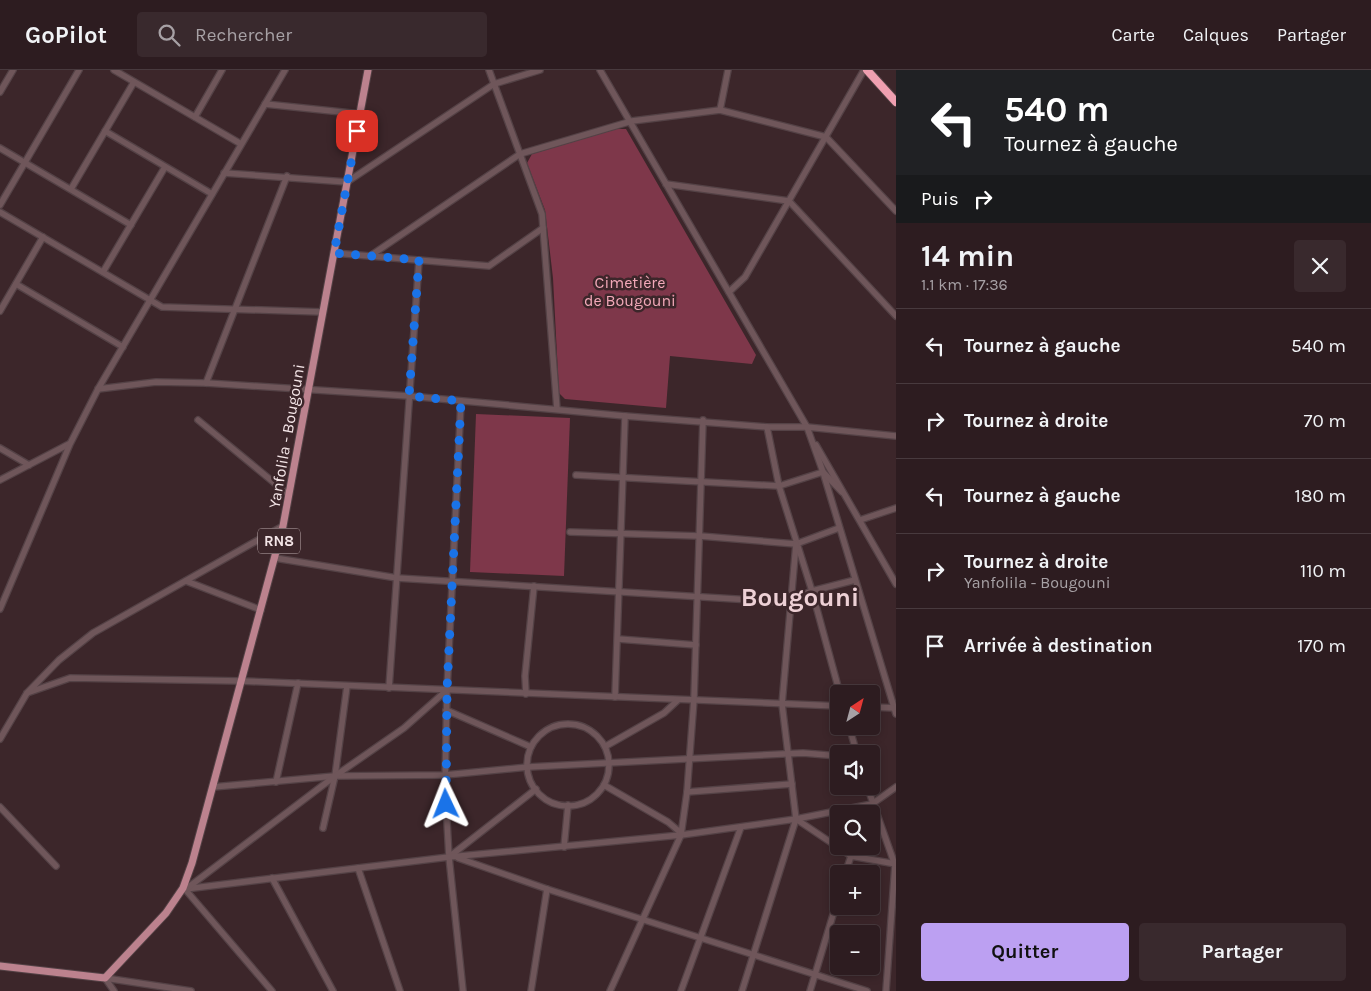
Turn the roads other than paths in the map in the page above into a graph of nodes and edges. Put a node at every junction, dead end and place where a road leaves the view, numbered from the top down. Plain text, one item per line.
1 (13, 70) edge
2 (79, 70) edge
3 (114, 70) edge
4 (222, 70) edge
5 (284, 70) edge
6 (368, 70) edge
7 (489, 70) edge
8 (540, 70) edge
9 (600, 70) edge
10 (728, 70) edge
11 (865, 70) edge
12 (134, 82) junction
13 (494, 84) junction
14 (0, 92) edge
15 (896, 102) edge
16 (265, 104) junction
17 (720, 110) junction
18 (361, 114) junction
19 (195, 117) junction
20 (632, 121) junction
21 (105, 132) junction
22 (826, 136) junction
23 (241, 144) junction
24 (0, 148) edge
25 (520, 154) junction
26 (25, 162) junction
27 (165, 167) junction
28 (224, 173) junction
29 (286, 176) junction
30 (347, 182) junction
31 (666, 184) junction
32 (71, 190) junction
33 (212, 194) junction
34 (789, 201) junction
35 (0, 204) edge
36 (896, 211) edge
37 (0, 212) edge
38 (131, 225) junction
39 (543, 228) junction
40 (43, 237) junction
41 (334, 253) junction
42 (370, 256) junction
43 (419, 260) junction
44 (104, 272) junction
45 (16, 284) junction
46 (729, 292) junction
47 (150, 300) junction
48 (234, 308) junction
49 (0, 311) edge
50 (323, 312) junction
51 (896, 316) edge
52 (123, 346) junction
53 (206, 383) junction
54 (98, 389) junction
55 (308, 390) junction
56 (409, 396) junction
57 (461, 401) junction
58 (557, 409) junction
59 (624, 416) junction
60 (198, 420) dead end
61 (703, 420) junction
62 (767, 427) junction
63 (807, 427) junction
64 (896, 428) edge
65 (896, 436) edge
66 (70, 444) junction
67 (0, 448) edge
68 (29, 466) junction
69 (823, 472) junction
70 (576, 475) dead end
71 (622, 476) junction
72 (0, 480) edge
73 (701, 482) junction
74 (779, 486) junction
75 (842, 492) junction
76 (289, 495) junction
77 (896, 508) edge
78 (860, 520) junction
79 (283, 526) junction
80 (838, 528) junction
81 (570, 532) dead end
82 (621, 533) junction
83 (700, 536) junction
84 (796, 544) junction
85 (275, 558) junction
86 (397, 578) junction
87 (854, 580) junction
88 (186, 581) junction
89 (452, 581) junction
90 (896, 584) edge
91 (534, 586) junction
92 (620, 591) junction
93 (812, 591) junction
94 (698, 596) junction
95 (790, 600) junction
96 (0, 609) edge
97 (261, 610) junction
98 (618, 639) junction
99 (696, 645) junction
100 (241, 681) junction
101 (298, 683) junction
102 (838, 685) edge
103 (347, 686) junction
104 (389, 688) junction
105 (447, 690) junction
106 (27, 693) junction
107 (526, 694) junction
108 (615, 697) junction
109 (694, 699) junction
110 (678, 700) junction
111 (782, 704) junction
112 (830, 706) edge
113 (880, 708) edge
114 (446, 710) junction
115 (895, 710) edge
116 (0, 739) edge
117 (606, 746) junction
118 (531, 747) junction
119 (789, 754) junction
120 (830, 756) edge
121 (690, 759) junction
122 (609, 764) junction
123 (528, 767) junction
124 (445, 775) junction
125 (334, 776) junction
126 (276, 782) junction
127 (792, 784) junction
128 (604, 785) junction
129 (213, 787) junction
130 (896, 787) edge
131 (536, 789) junction
132 (687, 792) junction
133 (870, 795) edge
134 (872, 804) junction
135 (568, 805) junction
136 (0, 807) edge
137 (796, 820) junction
138 (742, 827) junction
139 (323, 828) dead end
140 (681, 834) junction
141 (564, 847) junction
142 (851, 856) junction
143 (452, 857) junction
144 (895, 864) edge
145 (848, 865) edge
146 (56, 866) dead end
147 (358, 868) junction
148 (272, 878) junction
149 (184, 888) junction
150 (547, 890) junction
151 (833, 915) edge
152 (643, 920) junction
153 (701, 938) junction
154 (754, 955) junction
155 (0, 966) edge
156 (815, 974) junction
157 (105, 978) junction
158 (114, 991) edge
159 (191, 991) edge
160 (272, 991) edge
161 (333, 991) edge
162 (400, 991) edge
163 (463, 991) edge
164 (531, 991) edge
165 (610, 991) edge
166 (682, 991) edge
167 (742, 991) edge
168 (810, 991) edge
169 (867, 991) edge
170 (886, 991) edge

1 - 14 street
2 - 26 street
3 - 12 street
4 - 19 street
5 - 16 street
6 - 18 main road, Yanfolila - Bougouni / RN8
7 - 13 street
8 - 13 street
9 - 20 street
10 - 17 street
11 - 15 highway
11 - 22 street
12 - 19 street
12 - 21 street
13 - 25 street
13 - 30 street
16 - 18 street
16 - 23 street
17 - 20 street
17 - 22 street
18 - 30 main road, Yanfolila - Bougouni / RN8
19 - 23 street
20 - 25 street
20 - 31 street
21 - 27 street
21 - 32 street
22 - 34 street
22 - 36 street
23 - 28 street
24 - 26 street
25 - 39 street
25 - 42 street
26 - 32 street
26 - 35 street
27 - 33 street
27 - 38 street
28 - 29 street
28 - 33 street
29 - 30 street
29 - 48 street
30 - 41 main road, Yanfolila - Bougouni / RN8
31 - 34 street
31 - 46 street
32 - 38 street
33 - 47 street
34 - 46 street
34 - 51 street
37 - 40 street
38 - 44 street
39 - 43 street
39 - 58 street
40 - 44 street
40 - 45 street
41 - 42 street
41 - 50 main road, Yanfolila - Bougouni / RN8
42 - 43 street
43 - 56 street
44 - 47 street
45 - 49 street
45 - 52 street
46 - 63 street
47 - 48 street
47 - 52 street
48 - 50 street
48 - 53 street
50 - 55 main road, Yanfolila - Bougouni / RN8
52 - 54 street
53 - 54 street
53 - 55 street
54 - 66 street
55 - 56 street
55 - 76 main road, Yanfolila - Bougouni / RN8
56 - 57 street
56 - 86 street
57 - 58 street
57 - 89 street
58 - 59 street
59 - 61 street
59 - 71 street
60 - 76 street
61 - 62 street
61 - 73 street
62 - 63 street
62 - 74 street
63 - 65 street
63 - 69 street
63 - 75 street
64 - 65 street
66 - 68 street
66 - 96 street
67 - 68 street
68 - 72 street
69 - 74 street
69 - 75 street
69 - 80 street
70 - 71 street
71 - 73 street
71 - 82 street
73 - 74 street
73 - 83 street
74 - 84 street
75 - 78 street
76 - 79 main road, Yanfolila - Bougouni / RN8
77 - 78 street
78 - 90 street
79 - 85 main road, Yanfolila - Bougouni / RN8
79 - 88 street
80 - 84 street
80 - 87 street
81 - 82 street
82 - 83 street
82 - 92 street
83 - 84 street
83 - 94 street
84 - 93 street
84 - 95 street
85 - 86 street
85 - 97 main road, Yanfolila - Bougouni / RN8
86 - 89 street
86 - 104 street
87 - 93 street
87 - 115 street
88 - 97 street
88 - 106 street
89 - 91 street
89 - 105 street
91 - 92 street
91 - 107 street
92 - 94 street
92 - 98 street
93 - 95 street
93 - 102 street
94 - 95 street
94 - 99 street
95 - 111 street
97 - 100 main road, Yanfolila - Bougouni / RN8
98 - 99 street
98 - 108 street
99 - 109 street
100 - 101 street
100 - 106 street
100 - 129 main road, Yanfolila - Bougouni / RN8
101 - 103 street
101 - 126 street
103 - 104 street
103 - 125 street
104 - 105 street
105 - 107 street
105 - 114 street
105 - 125 street
106 - 116 street
107 - 108 street
108 - 110 street
109 - 110 street
109 - 111 street
109 - 121 street
110 - 117 street
111 - 112 street
111 - 119 street
113 - 115 street
114 - 118 street
114 - 124 street
117 - 118 street
117 - 122 street
118 - 123 street
119 - 120 street
119 - 121 street
119 - 127 street
121 - 122 street
121 - 132 street
122 - 123 street
122 - 128 street
123 - 124 street
123 - 131 street
124 - 125 street
124 - 143 street
125 - 126 street
125 - 139 street
125 - 149 street
126 - 129 street
127 - 132 street
127 - 137 street
128 - 135 street
128 - 140 street
129 - 149 main road, Yanfolila - Bougouni / RN8
130 - 134 street
131 - 135 street
131 - 143 street
132 - 140 street
133 - 134 street
134 - 137 street
134 - 144 street
135 - 141 street
136 - 146 street
137 - 138 street
137 - 142 street
137 - 154 street
138 - 140 street
138 - 153 street
140 - 141 street
140 - 152 street
141 - 143 street
142 - 144 street
142 - 145 street
143 - 147 street
143 - 150 street
143 - 163 street
144 - 170 street
147 - 148 street
147 - 162 street
148 - 149 street
148 - 161 street
149 - 157 main road, Yanfolila - Bougouni / RN8
149 - 160 street
150 - 152 street
150 - 164 street
151 - 156 street
152 - 153 street
152 - 165 street
153 - 154 street
153 - 166 street
154 - 156 street
154 - 167 street
155 - 157 main road
156 - 168 street
156 - 169 street
157 - 158 street
157 - 159 street

